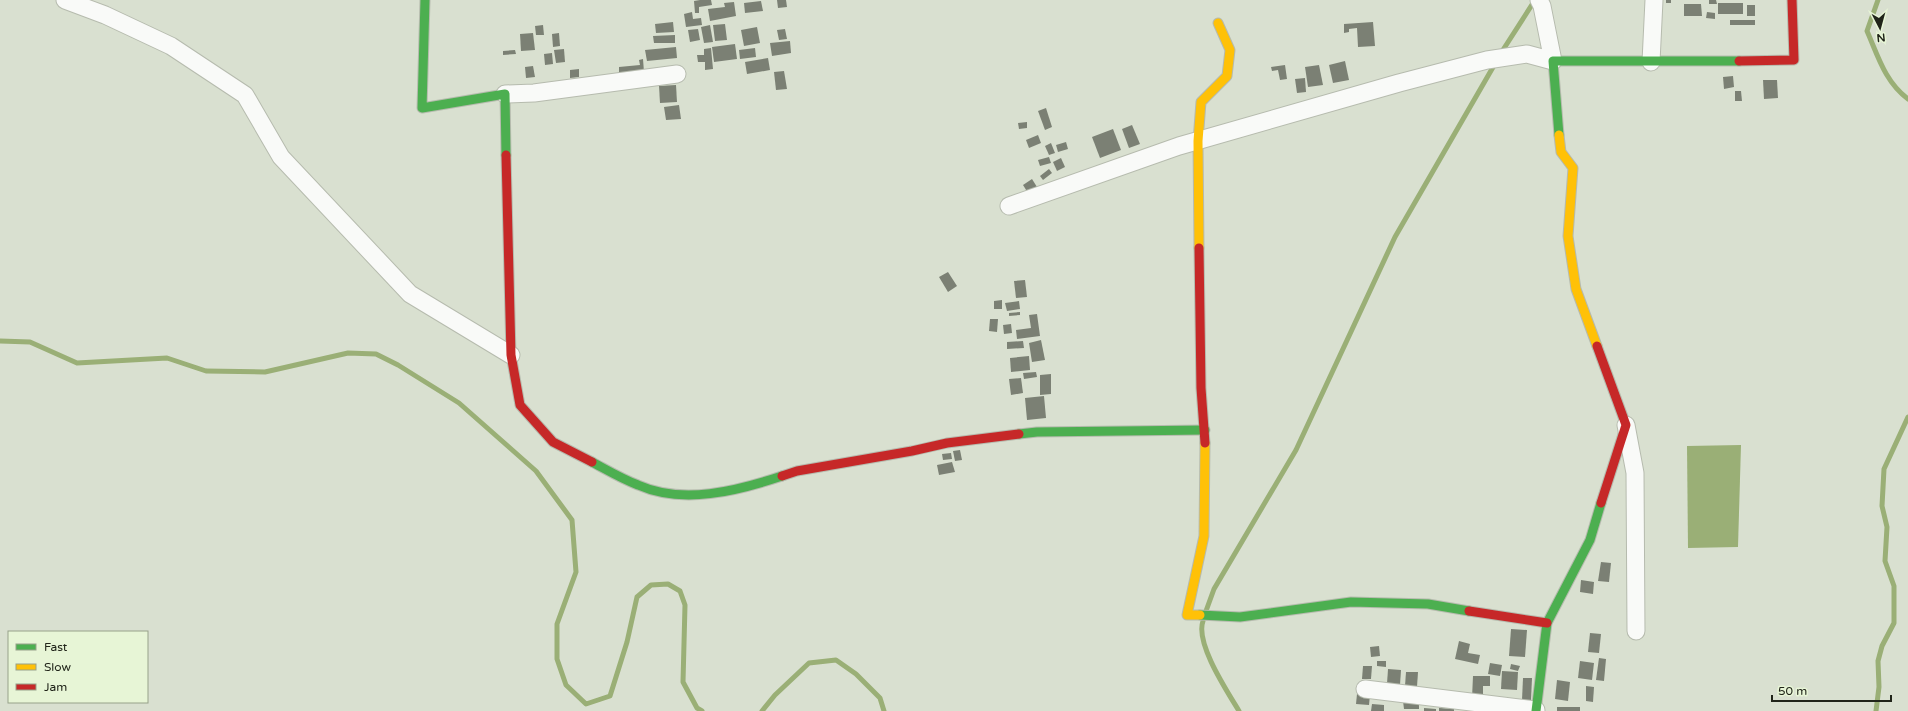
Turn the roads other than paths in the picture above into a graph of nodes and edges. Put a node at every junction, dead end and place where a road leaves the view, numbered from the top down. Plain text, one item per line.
1 (65, 0) edge
2 (426, 0) edge
3 (1654, 0) edge
4 (1792, 0) edge
5 (1541, 3) edge
6 (1218, 23) dead end
7 (1553, 61) junction
8 (1651, 62) junction
9 (677, 74) dead end
10 (505, 94) junction
11 (1198, 141) junction
12 (1009, 206) dead end
13 (511, 355) junction
14 (1626, 425) junction
15 (1205, 430) junction
16 (1547, 623) junction
17 (1636, 631) dead end
18 (1365, 689) dead end
19 (1536, 710) edge

1 - 13 street
2 - 10 street
3 - 8 street
4 - 8 street
5 - 7 street
6 - 11 street
7 - 8 street
7 - 11 street
7 - 14 street
9 - 10 street
10 - 13 street
11 - 12 street
11 - 15 street
13 - 15 street
14 - 16 street
14 - 17 street
15 - 16 street
16 - 19 street
18 - 19 street

